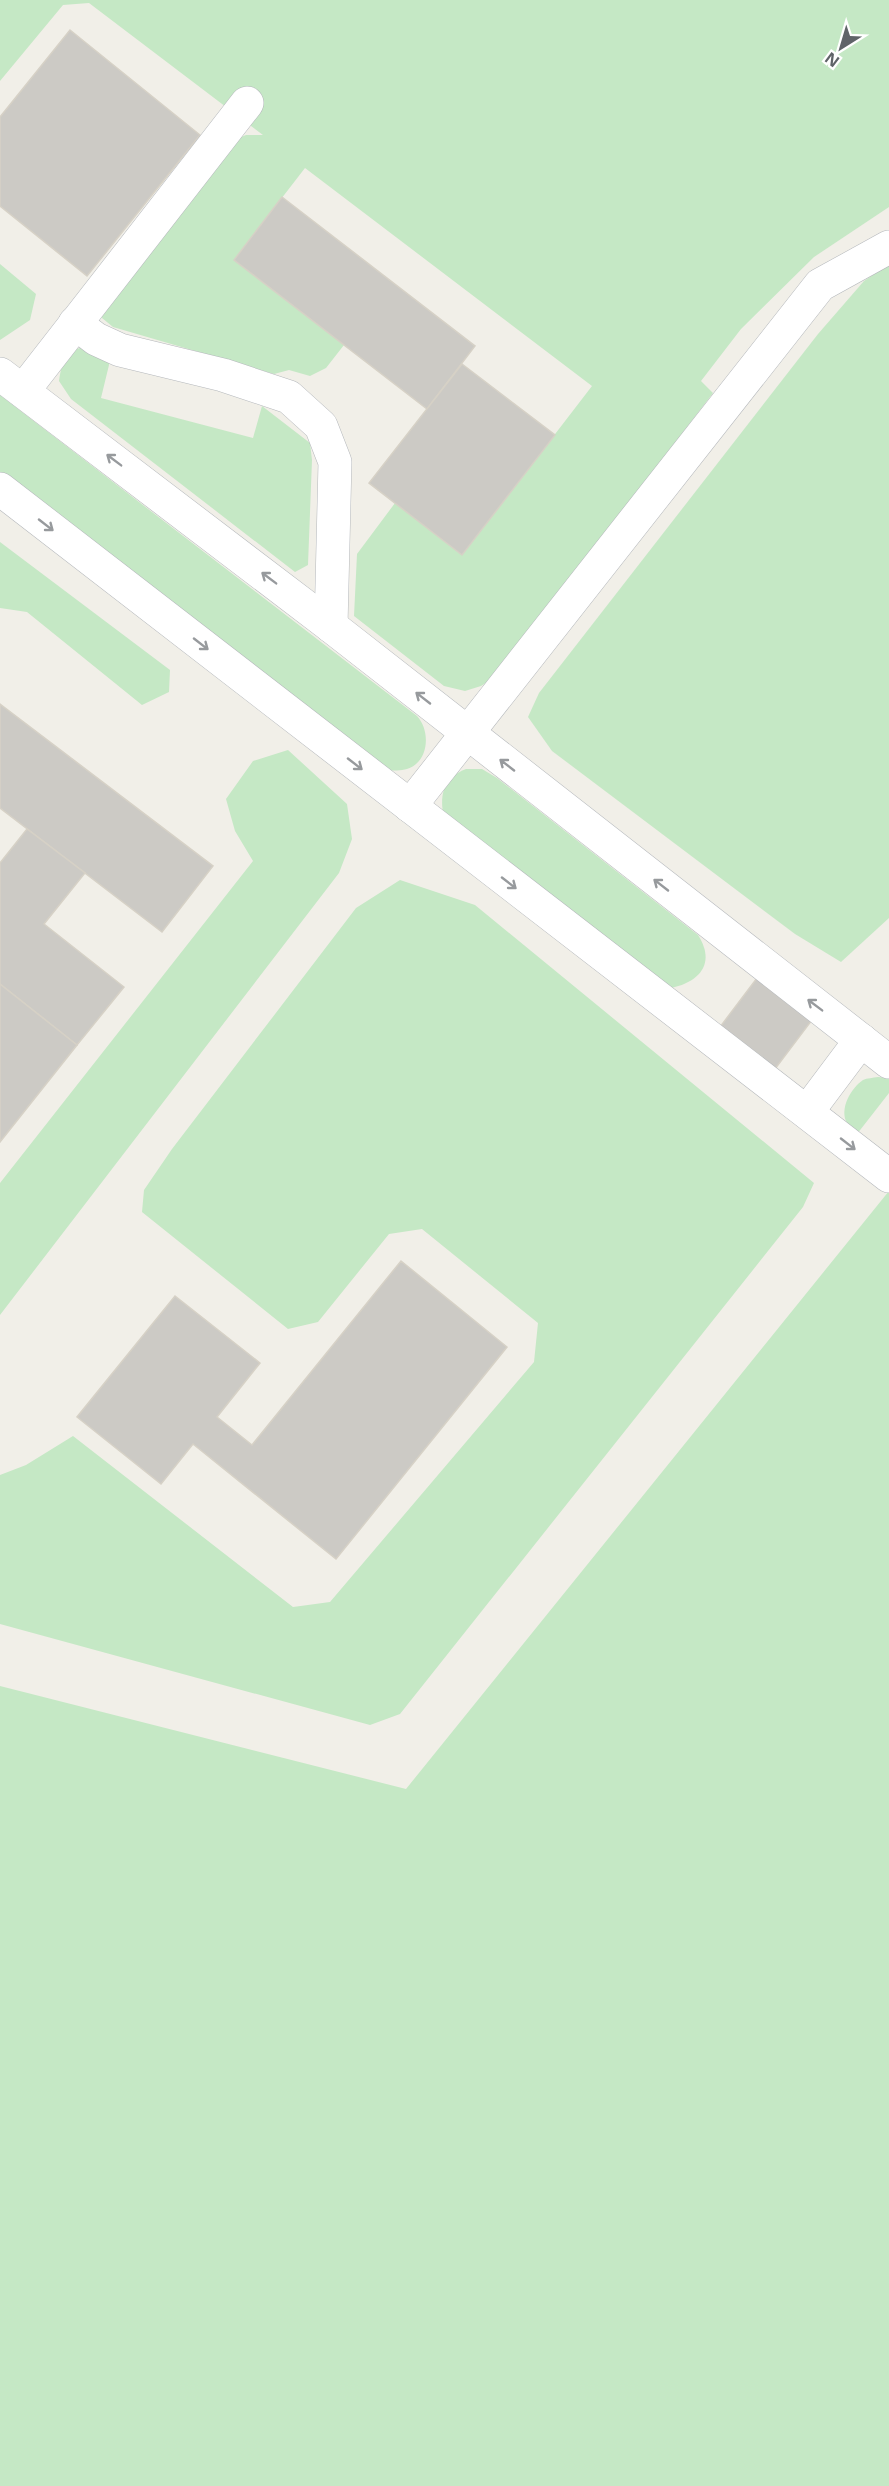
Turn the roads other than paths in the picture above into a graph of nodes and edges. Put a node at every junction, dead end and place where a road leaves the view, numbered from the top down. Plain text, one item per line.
1 (247, 103) dead end
2 (889, 247) edge
3 (75, 323) junction
4 (11, 382) edge
5 (0, 489) edge
6 (331, 626) junction
7 (468, 735) junction
8 (410, 806) junction
9 (861, 1040) junction
10 (889, 1062) edge
11 (807, 1112) junction
12 (886, 1169) edge

1 - 3 street
2 - 7 street
3 - 4 street
3 - 6 street
6 -> 4 street
5 -> 8 street
7 -> 6 street
7 - 8 street
9 -> 7 street
8 -> 11 street
9 - 10 street
9 - 11 street
11 -> 12 street

